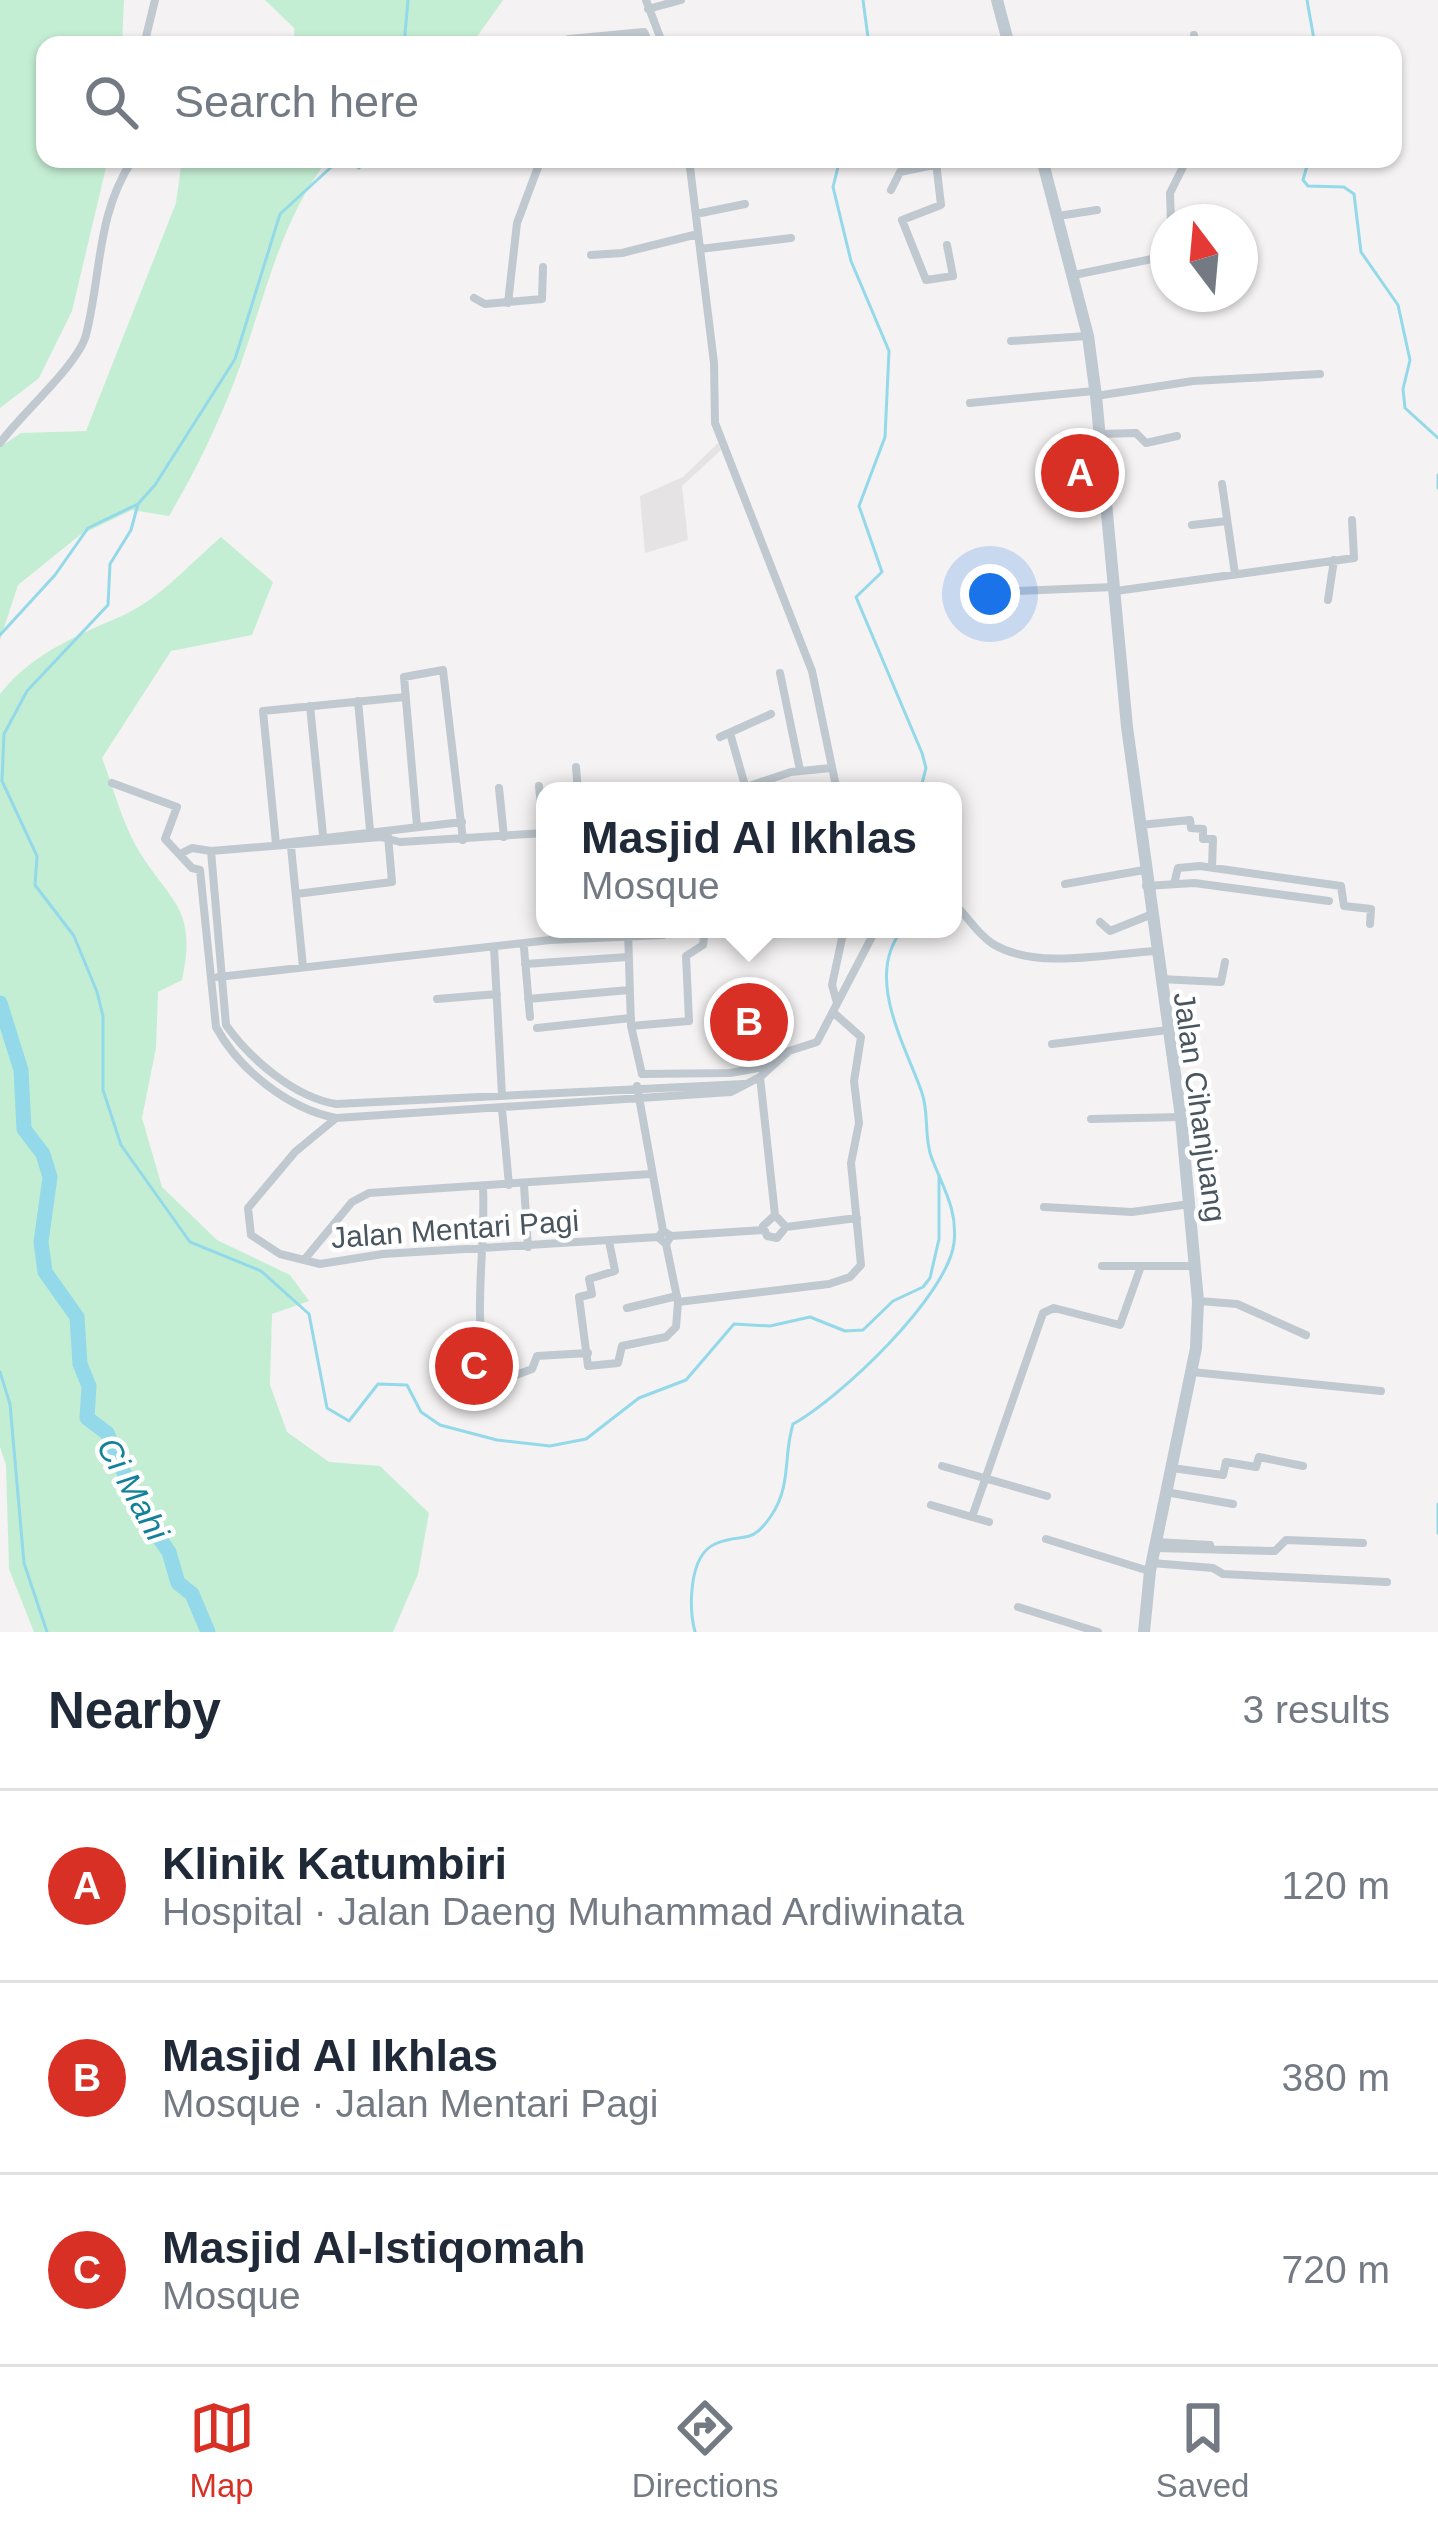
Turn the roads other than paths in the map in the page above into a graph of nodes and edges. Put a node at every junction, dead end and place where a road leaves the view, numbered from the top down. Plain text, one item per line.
1 (155, 0) edge
2 (681, 0) edge
3 (997, 0) edge
4 (647, 4) edge
5 (146, 36) edge
6 (659, 36) edge
7 (1007, 36) edge
8 (127, 168) edge
9 (538, 168) edge
10 (690, 168) edge
11 (916, 168) edge
12 (937, 168) edge
13 (1045, 168) edge
14 (1182, 168) edge
15 (891, 190) dead end
16 (745, 204) dead end
17 (1170, 204) edge
18 (1097, 210) dead end
19 (696, 214) junction
20 (1058, 216) junction
21 (698, 234) junction
22 (791, 238) dead end
23 (947, 245) dead end
24 (700, 250) junction
25 (591, 255) dead end
26 (1150, 259) edge
27 (543, 267) dead end
28 (1074, 274) junction
29 (474, 298) dead end
30 (508, 303) junction
31 (1088, 336) junction
32 (1011, 341) dead end
33 (1320, 374) dead end
34 (1096, 393) junction
35 (970, 403) dead end
36 (1100, 434) junction
37 (1177, 436) dead end
38 (0, 443) edge
39 (1222, 484) dead end
40 (1352, 520) dead end
41 (1227, 521) junction
42 (1192, 525) dead end
43 (1334, 560) junction
44 (1234, 574) junction
45 (1114, 589) junction
46 (1017, 591) dead end
47 (1328, 600) dead end
48 (780, 673) dead end
49 (405, 697) junction
50 (358, 701) junction
51 (310, 706) junction
52 (771, 714) dead end
53 (576, 767) dead end
54 (831, 769) junction
55 (800, 770) junction
56 (577, 782) edge
57 (744, 782) edge
58 (767, 782) edge
59 (835, 782) edge
60 (112, 783) dead end
61 (499, 788) dead end
62 (462, 822) junction
63 (1139, 825) junction
64 (417, 826) junction
65 (370, 830) junction
66 (388, 833) junction
67 (536, 834) edge
68 (322, 835) junction
69 (504, 837) junction
70 (464, 840) junction
71 (283, 845) junction
72 (212, 850) junction
73 (182, 853) junction
74 (1212, 867) junction
75 (205, 870) junction
76 (1144, 870) junction
77 (1065, 884) dead end
78 (1174, 884) junction
79 (1146, 886) junction
80 (296, 894) junction
81 (1329, 902) dead end
82 (962, 912) edge
83 (1150, 915) junction
84 (1100, 922) dead end
85 (1370, 924) dead end
86 (576, 938) edge
87 (627, 938) edge
88 (704, 938) edge
89 (842, 938) edge
90 (872, 938) edge
91 (494, 946) junction
92 (524, 948) dead end
93 (1155, 952) junction
94 (628, 957) junction
95 (1225, 962) dead end
96 (525, 964) junction
97 (303, 967) junction
98 (214, 977) junction
99 (1158, 979) junction
100 (629, 990) junction
101 (496, 994) junction
102 (528, 999) junction
103 (436, 1000) dead end
104 (836, 1009) junction
105 (530, 1017) dead end
106 (631, 1022) junction
107 (537, 1028) dead end
108 (1168, 1030) junction
109 (226, 1034) junction
110 (1052, 1044) dead end
111 (770, 1066) junction
112 (760, 1077) junction
113 (746, 1084) junction
114 (638, 1086) junction
115 (502, 1095) junction
116 (638, 1101) junction
117 (501, 1109) junction
118 (1181, 1117) junction
119 (336, 1118) junction
120 (1090, 1119) dead end
121 (650, 1174) junction
122 (509, 1185) junction
123 (524, 1185) junction
124 (483, 1186) junction
125 (1191, 1204) junction
126 (1044, 1207) dead end
127 (776, 1215) junction
128 (857, 1218) junction
129 (786, 1228) junction
130 (763, 1230) junction
131 (665, 1237) junction
132 (609, 1241) junction
133 (528, 1247) junction
134 (486, 1250) junction
135 (303, 1262) junction
136 (1102, 1266) dead end
137 (1195, 1266) junction
138 (1140, 1268) junction
139 (677, 1299) junction
140 (1198, 1301) junction
141 (627, 1308) dead end
142 (1306, 1335) dead end
143 (588, 1354) junction
144 (1191, 1372) junction
145 (1381, 1391) dead end
146 (943, 1466) dead end
147 (1304, 1466) dead end
148 (1171, 1468) junction
149 (984, 1478) junction
150 (1166, 1492) junction
151 (1047, 1496) dead end
152 (1233, 1504) dead end
153 (931, 1505) dead end
154 (972, 1517) junction
155 (989, 1522) dead end
156 (1046, 1539) dead end
157 (1363, 1543) dead end
158 (1210, 1545) dead end
159 (1153, 1556) junction
160 (1387, 1582) dead end
161 (1018, 1606) dead end
162 (1061, 1627) edge
163 (1098, 1632) edge
164 (1144, 1632) edge

1 - 5 street
2 - 4 street
3 - 7 main road
4 - 6 street
8 - 38 street
9 - 30 street
10 - 19 street
11 - 15 street
12 - 23 street
13 - 20 main road, Jalan Cihanjuang
14 - 17 street
16 - 19 street
18 - 20 street
19 - 21 street
20 - 28 main road, Jalan Cihanjuang
21 - 24 street
21 - 25 street
22 - 24 street
24 - 54 street
26 - 28 street
27 - 30 street
28 - 31 main road, Jalan Cihanjuang
29 - 30 street
31 - 32 street
31 - 34 main road, Jalan Cihanjuang
33 - 34 street
34 - 35 street
34 - 36 main road, Jalan Cihanjuang
36 - 37 street
36 - 45 main road, Jalan Cihanjuang
39 - 41 street
40 - 43 street
41 - 42 street
41 - 44 street
43 - 44 street
43 - 47 street
44 - 45 street
45 - 46 street
45 - 63 main road, Jalan Cihanjuang
48 - 55 street
49 - 50 street
49 - 62 street
49 - 64 street
50 - 51 street
50 - 65 street
51 - 68 street
51 - 71 street
52 - 57 street
53 - 56 street
54 - 55 street
54 - 59 street
55 - 58 street
60 - 73 street
61 - 69 street
62 - 64 street
62 - 70 street
63 - 74 street
63 - 76 main road, Jalan Cihanjuang
64 - 66 street
65 - 66 street
65 - 68 street
66 - 70 street
66 - 71 street
66 - 80 street
67 - 69 street
68 - 71 street
69 - 70 street
71 - 72 street
71 - 80 street
72 - 73 street
72 - 75 street
73 - 75 street
74 - 78 street
74 - 85 street
75 - 98 street
76 - 77 street
76 - 79 main road, Jalan Cihanjuang
78 - 79 street
78 - 81 street
79 - 83 main road, Jalan Cihanjuang
80 - 97 street
82 - 93 street
83 - 84 street
83 - 93 main road, Jalan Cihanjuang
86 - 91 street
87 - 94 street
88 - 106 street
89 - 104 street
90 - 104 street
91 - 97 street
91 - 101 street
92 - 96 street
93 - 99 main road, Jalan Cihanjuang
94 - 96 street
94 - 100 street
95 - 99 street
96 - 102 street
97 - 98 street
98 - 109 street
99 - 108 main road, Jalan Cihanjuang
100 - 102 street
100 - 106 street
101 - 103 street
101 - 115 street
102 - 105 street
104 - 111 street
104 - 128 street
106 - 107 street
106 - 111 street
108 - 110 street
108 - 118 main road, Jalan Cihanjuang
109 - 115 street
109 - 119 street
111 - 112 street
112 - 113 street
112 - 127 street
113 - 114 street
113 - 116 street
114 - 115 street
114 - 116 street
115 - 117 street
116 - 117 street
116 - 121 street
117 - 119 street
117 - 122 street
118 - 120 street
118 - 125 main road, Jalan Cihanjuang
119 - 135 street, Jalan Mentari Pagi
121 - 123 street
121 - 131 street
122 - 123 street
122 - 124 street
123 - 133 street
124 - 134 street
124 - 135 street
125 - 126 street
125 - 137 main road, Jalan Cihanjuang
127 - 129 street
127 - 130 street
128 - 129 street
128 - 139 street
129 - 130 street, Jalan Mentari Pagi
130 - 131 street, Jalan Mentari Pagi
131 - 132 street, Jalan Mentari Pagi
131 - 139 street
132 - 133 street, Jalan Mentari Pagi
132 - 143 street
133 - 134 street, Jalan Mentari Pagi
134 - 135 street, Jalan Mentari Pagi
134 - 143 street
136 - 138 street
137 - 138 street
137 - 140 main road, Jalan Cihanjuang
138 - 149 street
139 - 141 street
139 - 143 street
140 - 142 street
140 - 144 main road, Jalan Cihanjuang
144 - 145 street
144 - 148 main road, Jalan Cihanjuang
146 - 149 street
147 - 148 street
148 - 150 main road, Jalan Cihanjuang
149 - 151 street
149 - 154 street
150 - 152 street
150 - 159 main road, Jalan Cihanjuang
153 - 154 street
154 - 155 street
156 - 159 street
157 - 159 street
158 - 159 street
159 - 160 street
159 - 164 main road, Jalan Cihanjuang
161 - 162 street
162 - 163 street

